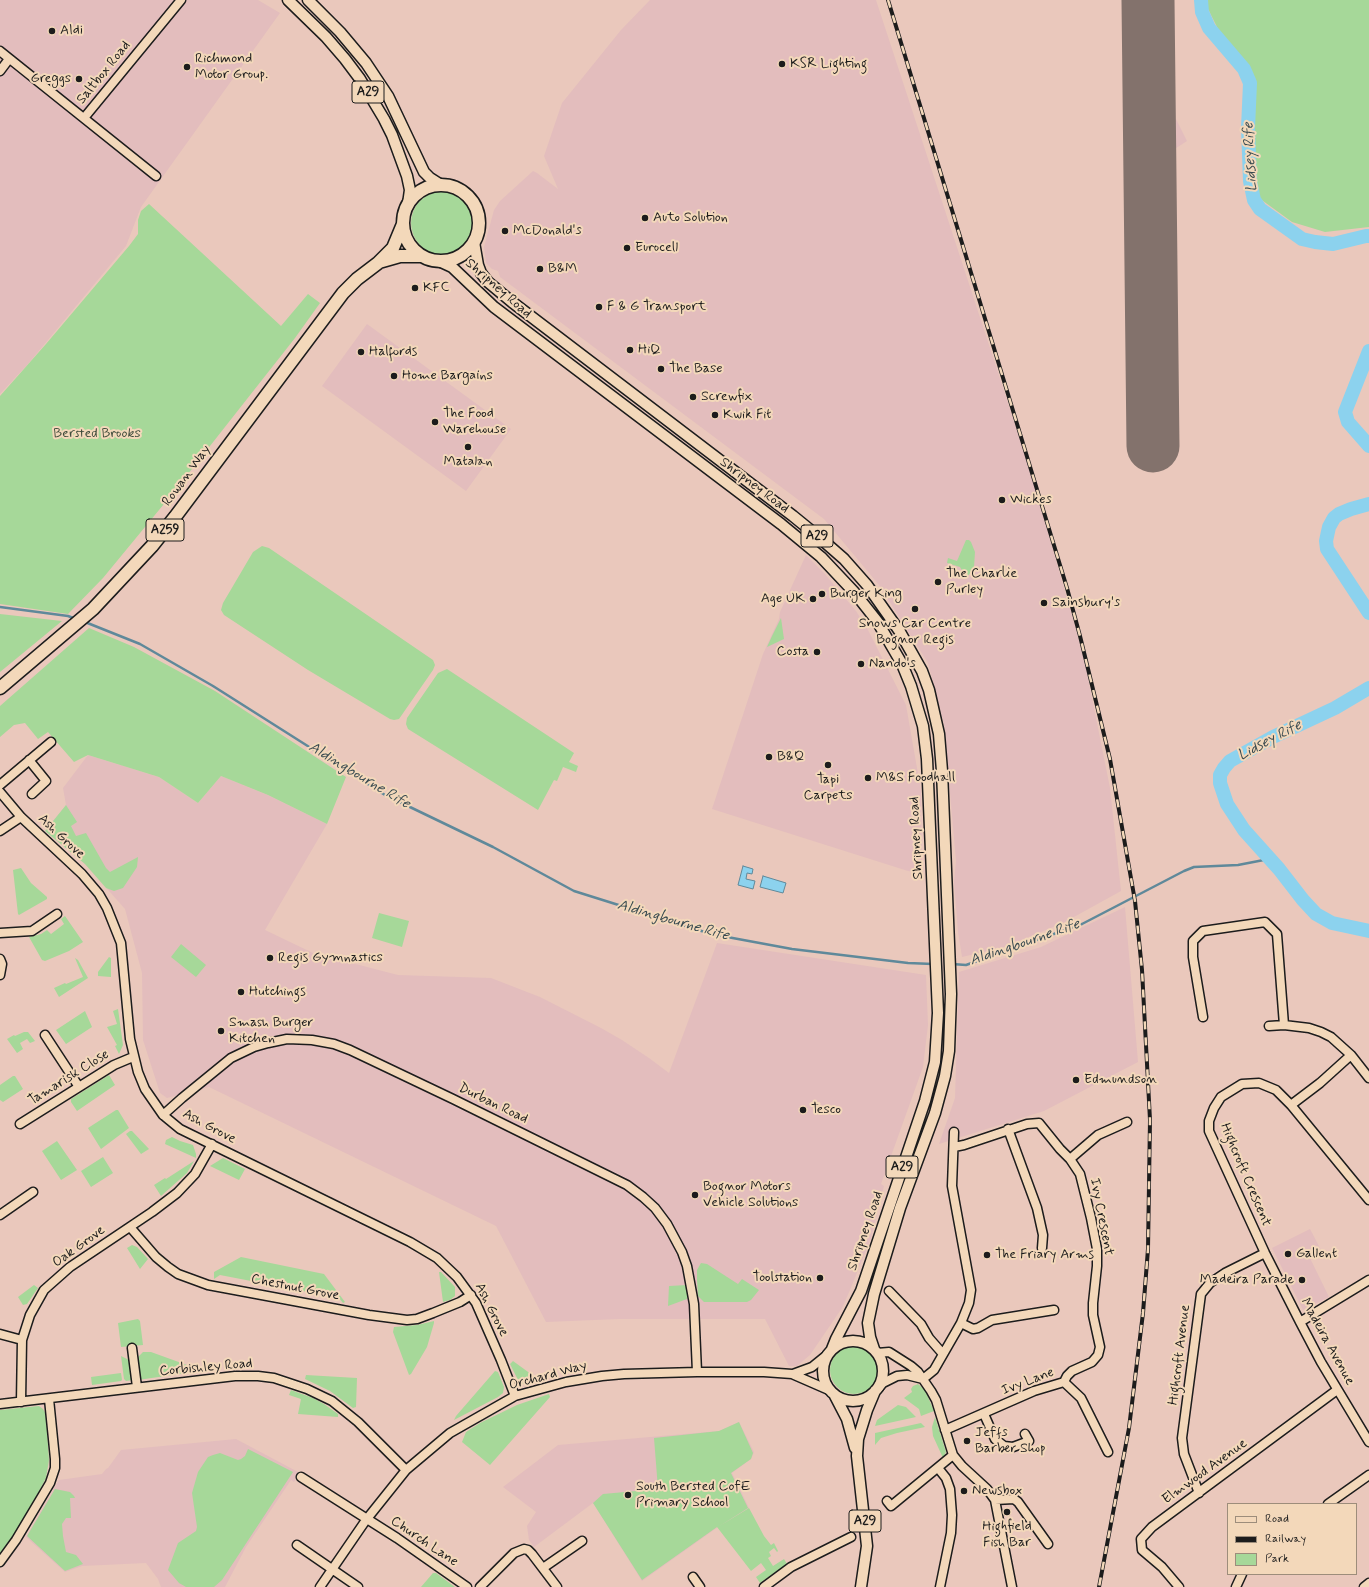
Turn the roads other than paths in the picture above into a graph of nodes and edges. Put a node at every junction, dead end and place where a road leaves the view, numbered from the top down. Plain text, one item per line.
1 (181, 0) edge
2 (288, 0) edge
3 (308, 0) edge
4 (0, 51) edge
5 (9, 59) junction
6 (0, 71) edge
7 (84, 118) junction
8 (156, 176) dead end
9 (441, 185) junction
10 (408, 204) junction
11 (403, 224) junction
12 (474, 242) junction
13 (422, 256) junction
14 (439, 261) junction
15 (378, 263) junction
16 (0, 688) edge
17 (51, 742) dead end
18 (29, 760) junction
19 (0, 785) edge
20 (0, 792) edge
21 (32, 794) dead end
22 (21, 818) junction
23 (0, 831) edge
24 (57, 914) dead end
25 (0, 933) edge
26 (0, 959) edge
27 (0, 975) edge
28 (1202, 1017) dead end
29 (1284, 1025) junction
30 (1270, 1026) dead end
31 (45, 1035) dead end
32 (1351, 1055) junction
33 (134, 1057) junction
34 (1369, 1078) edge
35 (79, 1086) junction
36 (1291, 1105) junction
37 (163, 1114) junction
38 (1127, 1122) dead end
39 (20, 1124) dead end
40 (1008, 1129) junction
41 (954, 1132) dead end
42 (212, 1144) junction
43 (954, 1147) junction
44 (1070, 1159) junction
45 (33, 1192) dead end
46 (1369, 1200) edge
47 (0, 1215) edge
48 (130, 1227) junction
49 (1042, 1248) dead end
50 (1265, 1253) junction
51 (1369, 1280) edge
52 (889, 1290) dead end
53 (471, 1295) junction
54 (1054, 1310) dead end
55 (1300, 1322) junction
56 (961, 1324) junction
57 (0, 1334) edge
58 (22, 1340) junction
59 (132, 1348) dead end
60 (876, 1351) junction
61 (830, 1352) junction
62 (943, 1354) junction
63 (697, 1372) junction
64 (792, 1374) junction
65 (923, 1379) junction
66 (1064, 1382) junction
67 (137, 1387) junction
68 (1337, 1390) junction
69 (876, 1391) junction
70 (833, 1392) junction
71 (515, 1396) junction
72 (49, 1399) junction
73 (21, 1402) junction
74 (0, 1404) edge
75 (984, 1414) junction
76 (945, 1430) junction
77 (1025, 1434) dead end
78 (1369, 1442) edge
79 (1108, 1452) dead end
80 (953, 1455) junction
81 (857, 1456) junction
82 (938, 1468) junction
83 (406, 1470) junction
84 (1369, 1475) edge
85 (301, 1477) dead end
86 (1199, 1493) junction
87 (995, 1500) junction
88 (887, 1501) dead end
89 (1329, 1503) edge
90 (366, 1520) junction
91 (851, 1537) dead end
92 (582, 1541) dead end
93 (1048, 1544) dead end
94 (297, 1545) dead end
95 (0, 1562) edge
96 (543, 1568) junction
97 (332, 1569) junction
98 (1242, 1575) edge
99 (693, 1577) dead end
100 (1369, 1583) edge
101 (320, 1587) edge
102 (358, 1587) edge
103 (467, 1587) edge
104 (480, 1587) edge
105 (557, 1587) edge
106 (700, 1587) edge
107 (764, 1587) edge
108 (861, 1587) edge
109 (940, 1587) edge
110 (1012, 1587) edge
111 (1179, 1587) edge
112 (1236, 1587) edge
113 (1364, 1587) edge

1 - 7 street, Saltbox Road
2 - 10 main road, A29
3 - 9 main road, A29
4 - 5 street, Saltbox Road
5 - 6 street
5 - 7 street, Saltbox Road
7 - 8 street
9 - 10 highway
9 - 12 highway
10 - 11 highway
11 - 13 highway
11 - 15 highway, Rowan Way / A259
12 - 14 highway
12 - 60 main road, Shripney Road / A29
13 - 14 highway
13 - 15 highway, Rowan Way / A259
14 - 61 main road, Shripney Road / A29
15 - 16 highway, Rowan Way / A259
17 - 18 street
18 - 19 street
18 - 21 street
20 - 22 street, Ash Grove
22 - 23 street
22 - 33 street, Ash Grove
24 - 25 street
26 - 27 street
28 - 29 street
29 - 30 street
29 - 32 street
31 - 35 street
32 - 34 street
32 - 36 street
33 - 35 street, Tamarisk Close
33 - 37 street, Ash Grove
35 - 39 street, Tamarisk Close
36 - 46 street, Highcroft Crescent
36 - 50 street, Highcroft Crescent
37 - 42 street, Ash Grove
37 - 63 street, Durban Road
38 - 44 street
40 - 43 street
40 - 44 street, Ivy Crescent
40 - 49 street
41 - 43 street
42 - 48 street, Oak Grove
42 - 53 street, Ash Grove
43 - 56 street
44 - 66 street, Ivy Crescent
45 - 47 street
48 - 53 street, Chestnut Grove
48 - 58 street, Oak Grove
50 - 55 street, Madeira Avenue
50 - 86 street, Highcroft Avenue
51 - 55 street
52 - 62 street
53 - 71 street, Ash Grove
54 - 56 street
55 - 68 street, Madeira Avenue
56 - 62 street
57 - 58 street
58 - 73 street, Oak Grove
59 - 67 street
60 - 61 main road
60 - 65 street
60 - 69 main road, Shripney Road
61 - 64 street
61 - 70 main road, Shripney Road
62 - 65 street
63 - 64 street, Orchard Way
63 - 71 street, Orchard Way
64 - 70 street
65 - 69 street
65 - 76 street
66 - 75 street, Ivy Lane
66 - 79 street, Ivy Lane
67 - 72 street, Corbishley Road
67 - 83 street, Corbishley Road
68 - 78 street, Madeira Avenue
68 - 86 street, Elmwood Avenue
69 - 70 main road
69 - 81 main road, Shripney Road / A29
70 - 81 main road, Shripney Road / A29
71 - 83 street, Orchard Way
72 - 73 street, Corbishley Road
72 - 95 street
73 - 74 street, Corbishley Road
75 - 76 street, Ivy Lane
75 - 77 street
76 - 80 street
80 - 82 street
80 - 87 street
81 - 108 main road, Shripney Road / A29
82 - 88 street
82 - 109 street
83 - 90 street, Orchard Way
84 - 89 street
85 - 90 street, Church Lane
86 - 111 street, Elmwood Avenue
87 - 93 street
87 - 110 street
90 - 97 street, Orchard Way
90 - 103 street, Church Lane
91 - 107 street
92 - 96 street
94 - 97 street
96 - 104 street
96 - 105 street
97 - 101 street, Orchard Way
97 - 102 street
98 - 112 street
99 - 106 street
100 - 113 street

